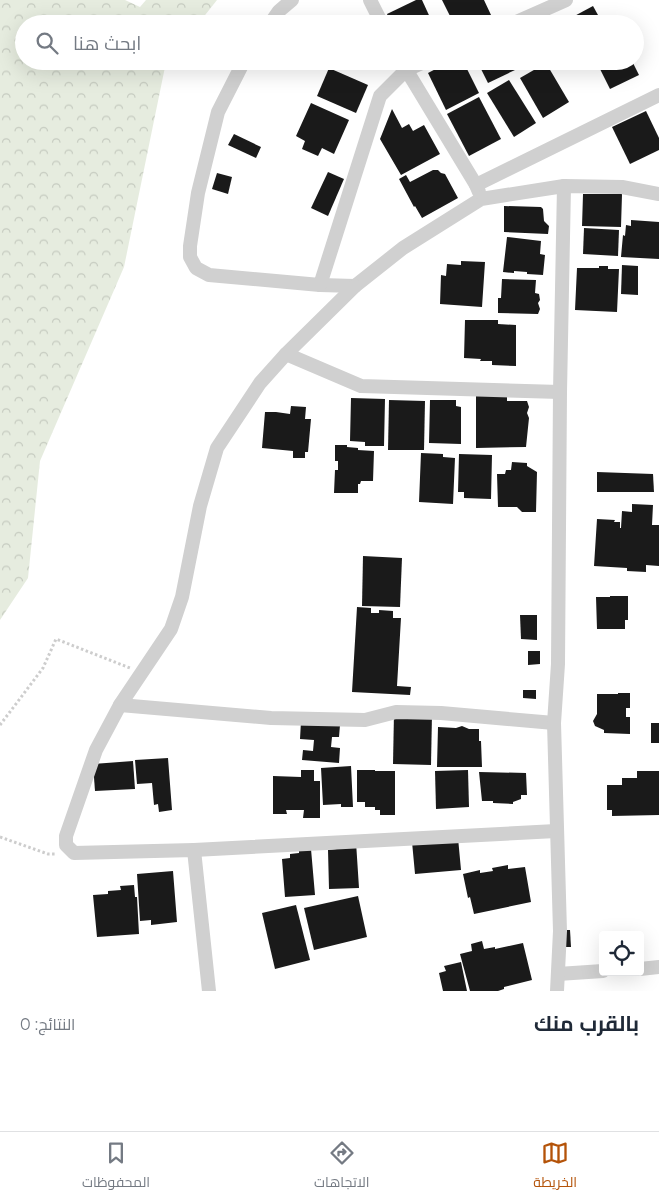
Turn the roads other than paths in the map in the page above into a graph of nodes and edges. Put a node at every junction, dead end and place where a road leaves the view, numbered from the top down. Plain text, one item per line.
1 (292, 0) edge
2 (370, 0) edge
3 (566, 0) edge
4 (276, 15) edge
5 (378, 15) edge
6 (532, 15) edge
7 (239, 70) edge
8 (400, 70) edge
9 (405, 70) edge
10 (659, 95) edge
11 (476, 185) junction
12 (564, 186) junction
13 (659, 194) edge
14 (481, 199) junction
15 (320, 285) junction
16 (355, 286) junction
17 (286, 354) junction
18 (560, 392) junction
19 (120, 705) junction
20 (554, 722) junction
21 (556, 831) junction
22 (194, 850) junction
23 (659, 967) edge
24 (644, 969) edge
25 (599, 971) edge
26 (558, 974) junction
27 (209, 991) edge
28 (557, 991) edge

1 - 4 street
2 - 5 street
3 - 6 street
7 - 15 street
8 - 15 street
9 - 11 street
10 - 11 street
11 - 14 street
12 - 13 street
12 - 14 street
12 - 18 street
14 - 16 street
15 - 16 street
16 - 17 street
17 - 18 street
17 - 19 street
18 - 20 street
19 - 20 street
19 - 22 street
20 - 21 street
21 - 22 street
21 - 26 street
22 - 27 street
23 - 24 street
25 - 26 street
26 - 28 street

